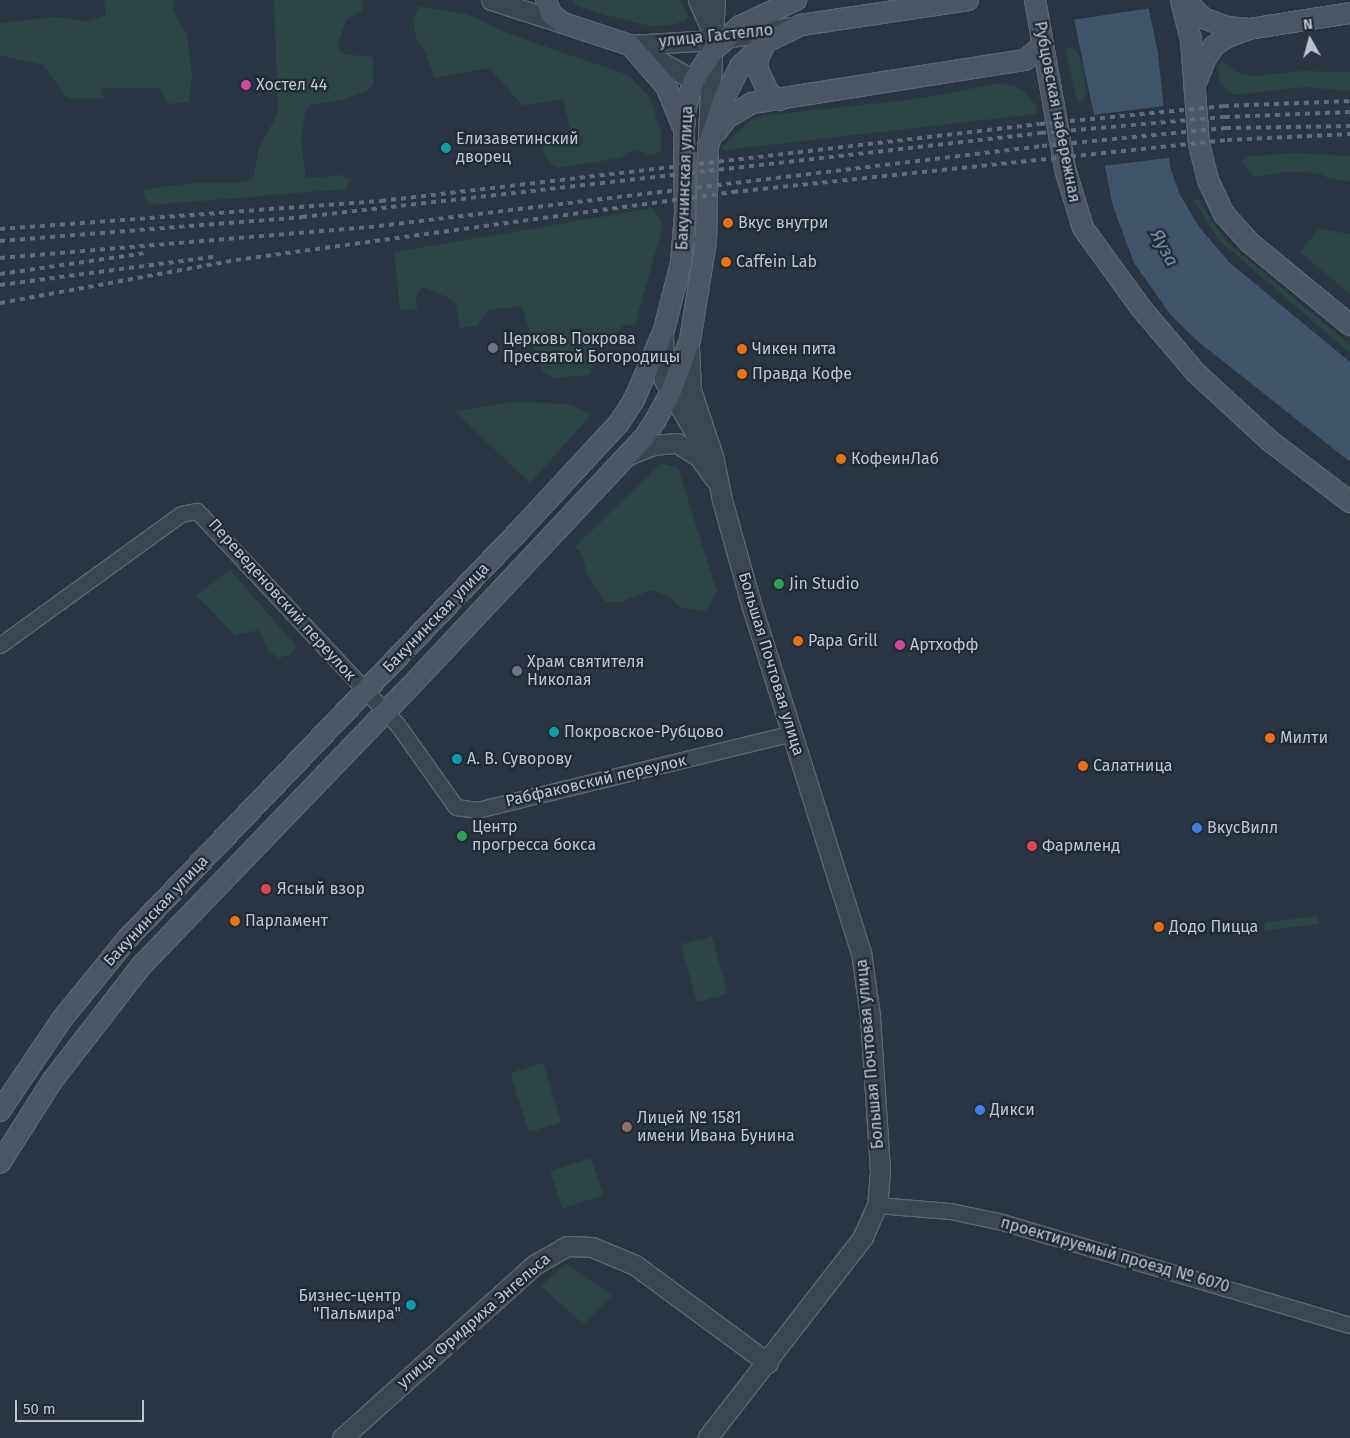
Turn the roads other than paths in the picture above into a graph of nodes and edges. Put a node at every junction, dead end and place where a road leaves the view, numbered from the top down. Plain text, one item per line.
1 (491, 0) edge
2 (546, 0) edge
3 (698, 0) edge
4 (715, 0) edge
5 (796, 0) edge
6 (968, 0) edge
7 (1035, 0) edge
8 (1183, 0) edge
9 (1350, 13) edge
10 (563, 23) junction
11 (801, 25) junction
12 (1249, 29) junction
13 (1042, 36) junction
14 (766, 42) junction
15 (718, 43) junction
16 (630, 45) junction
17 (996, 67) junction
18 (1196, 82) junction
19 (710, 89) junction
20 (779, 100) junction
21 (752, 103) junction
22 (1055, 107) junction
23 (684, 130) junction
24 (708, 146) junction
25 (1350, 326) edge
26 (664, 330) junction
27 (690, 340) junction
28 (670, 394) junction
29 (625, 457) junction
30 (719, 485) junction
31 (1350, 502) edge
32 (0, 645) edge
33 (366, 692) junction
34 (386, 712) junction
35 (793, 734) junction
36 (0, 1111) edge
37 (0, 1163) edge
38 (877, 1205) junction
39 (1350, 1325) edge
40 (768, 1363) junction
41 (342, 1438) edge
42 (707, 1438) edge

1 - 10 street, улица Гастелло
2 - 10 main road
3 - 15 street
4 - 15 street
5 - 15 main road, Бакунинская улица
6 - 11 main road, Бакунинская улица
7 - 13 main road, Рубцовская набережная
8 - 12 main road
8 - 18 main road
9 - 12 main road
10 - 16 main road, улица Гастелло
11 - 14 main road, Бакунинская улица
11 - 15 street, улица Гастелло
12 - 18 main road
13 - 17 main road
13 - 22 main road, Рубцовская набережная
14 - 19 main road, Бакунинская улица
14 - 20 main road
15 - 16 street, улица Гастелло
15 - 19 main road, Бакунинская улица
16 - 19 street
16 - 23 main road, улица Гастелло
17 - 20 main road
17 - 22 main road
18 - 25 main road
19 - 21 street
19 - 23 main road, Бакунинская улица
19 - 24 main road, Бакунинская улица
20 - 21 main road
21 - 24 main road
22 - 31 main road, Рубцовская набережная
23 - 26 main road, Бакунинская улица
24 - 27 main road, Бакунинская улица
26 - 28 street, Большая Почтовая улица
26 - 33 main road, Бакунинская улица
27 - 28 main road, Бакунинская улица
27 - 30 street, Большая Почтовая улица
28 - 29 main road, Бакунинская улица
28 - 30 street, Большая Почтовая улица
29 - 30 street
29 - 34 main road, Бакунинская улица
30 - 35 street, Большая Почтовая улица
32 - 33 street, Переведеновский переулок
33 - 34 street, Рабфаковский переулок
33 - 36 main road, Бакунинская улица
34 - 35 street, Рабфаковский переулок
34 - 37 main road, Бакунинская улица
35 - 38 street, Большая Почтовая улица
38 - 39 street, проектируемый проезд № 6070
38 - 40 street, Большая Почтовая улица
40 - 41 street, улица Фридриха Энгельса
40 - 42 street, Большая Почтовая улица

